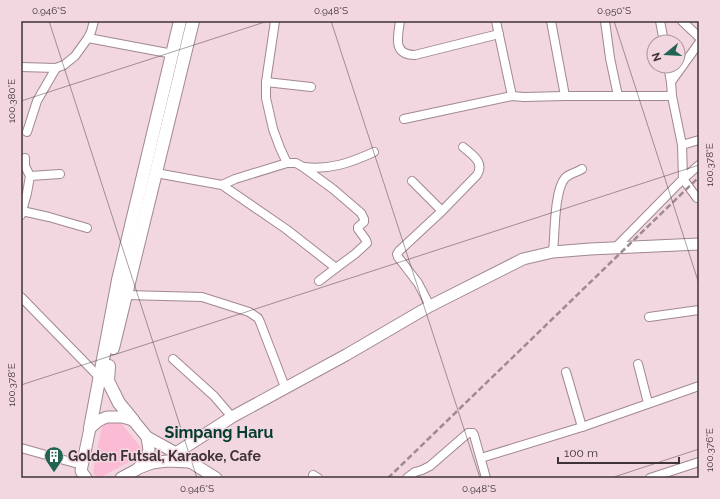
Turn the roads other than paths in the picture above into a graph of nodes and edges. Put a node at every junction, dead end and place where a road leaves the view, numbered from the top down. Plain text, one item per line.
1 (94, 21) edge
2 (180, 21) edge
3 (193, 21) edge
4 (275, 21) edge
5 (400, 21) edge
6 (496, 21) edge
7 (551, 21) edge
8 (605, 21) edge
9 (660, 21) edge
10 (682, 21) edge
11 (499, 34) junction
12 (662, 34) edge
13 (699, 37) edge
14 (88, 38) junction
15 (699, 43) edge
16 (173, 54) junction
17 (21, 67) edge
18 (56, 68) junction
19 (670, 74) edge
20 (266, 82) junction
21 (671, 82) junction
22 (164, 87) junction
23 (311, 87) dead end
24 (176, 90) junction
25 (512, 96) junction
26 (565, 96) junction
27 (618, 96) junction
28 (672, 96) junction
29 (404, 120) dead end
30 (27, 132) dead end
31 (699, 140) edge
32 (682, 144) junction
33 (463, 147) dead end
34 (374, 152) dead end
35 (25, 158) dead end
36 (287, 163) junction
37 (699, 165) edge
38 (303, 167) junction
39 (582, 170) dead end
40 (156, 173) junction
41 (60, 174) dead end
42 (30, 176) junction
43 (683, 179) junction
44 (412, 181) dead end
45 (222, 185) junction
46 (697, 198) dead end
47 (442, 210) junction
48 (21, 213) edge
49 (87, 228) dead end
50 (699, 244) edge
51 (616, 248) junction
52 (553, 252) junction
53 (336, 268) junction
54 (319, 281) dead end
55 (126, 295) junction
56 (21, 297) edge
57 (430, 306) junction
58 (699, 310) edge
59 (649, 317) dead end
60 (173, 359) dead end
61 (638, 364) dead end
62 (566, 372) dead end
63 (104, 379) junction
64 (699, 386) edge
65 (285, 388) junction
66 (648, 403) junction
67 (232, 417) junction
68 (133, 420) junction
69 (582, 427) junction
70 (90, 428) junction
71 (147, 437) junction
72 (21, 448) edge
73 (176, 453) junction
74 (481, 458) junction
75 (190, 462) junction
76 (699, 462) edge
77 (136, 470) junction
78 (82, 473) edge
79 (121, 478) edge
80 (216, 478) edge
81 (407, 478) edge
82 (486, 478) edge
83 (650, 478) edge

1 - 14 street
2 - 16 main road
3 - 24 main road
4 - 20 street
5 - 11 street
6 - 11 street
7 - 26 street
8 - 27 street
9 - 12 street
10 - 13 street
11 - 25 street
14 - 16 street
14 - 18 street
15 - 21 street
16 - 22 main road
17 - 18 street
18 - 30 street
19 - 21 street
20 - 23 street
20 - 36 street
21 - 28 street
22 - 24 main road
22 - 63 main road
24 - 40 main road
25 - 26 street
25 - 29 street
26 - 27 street
27 - 28 street
28 - 32 street
31 - 32 street
32 - 43 street
33 - 47 street
34 - 38 street
35 - 42 street
36 - 38 street
36 - 45 street
37 - 43 street
38 - 53 street
39 - 52 street
40 - 45 street
40 - 55 main road
41 - 42 street
42 - 48 street
43 - 46 street
43 - 51 street
44 - 47 street
45 - 53 street
47 - 57 street
48 - 49 street
50 - 51 street
51 - 52 street
52 - 57 street
53 - 54 street
55 - 63 main road
55 - 65 street
56 - 63 street
57 - 65 street
58 - 59 street
60 - 67 street
61 - 66 street
62 - 69 street
63 - 68 main road
63 - 70 main road
64 - 66 street
65 - 67 street
66 - 69 street
67 - 73 street
68 - 70 street
68 - 71 street
69 - 74 street
70 - 78 street
71 - 73 street
71 - 77 street
72 - 78 street
73 - 75 street
74 - 81 street
74 - 82 street
75 - 77 street
75 - 80 street
76 - 83 street
77 - 79 street

